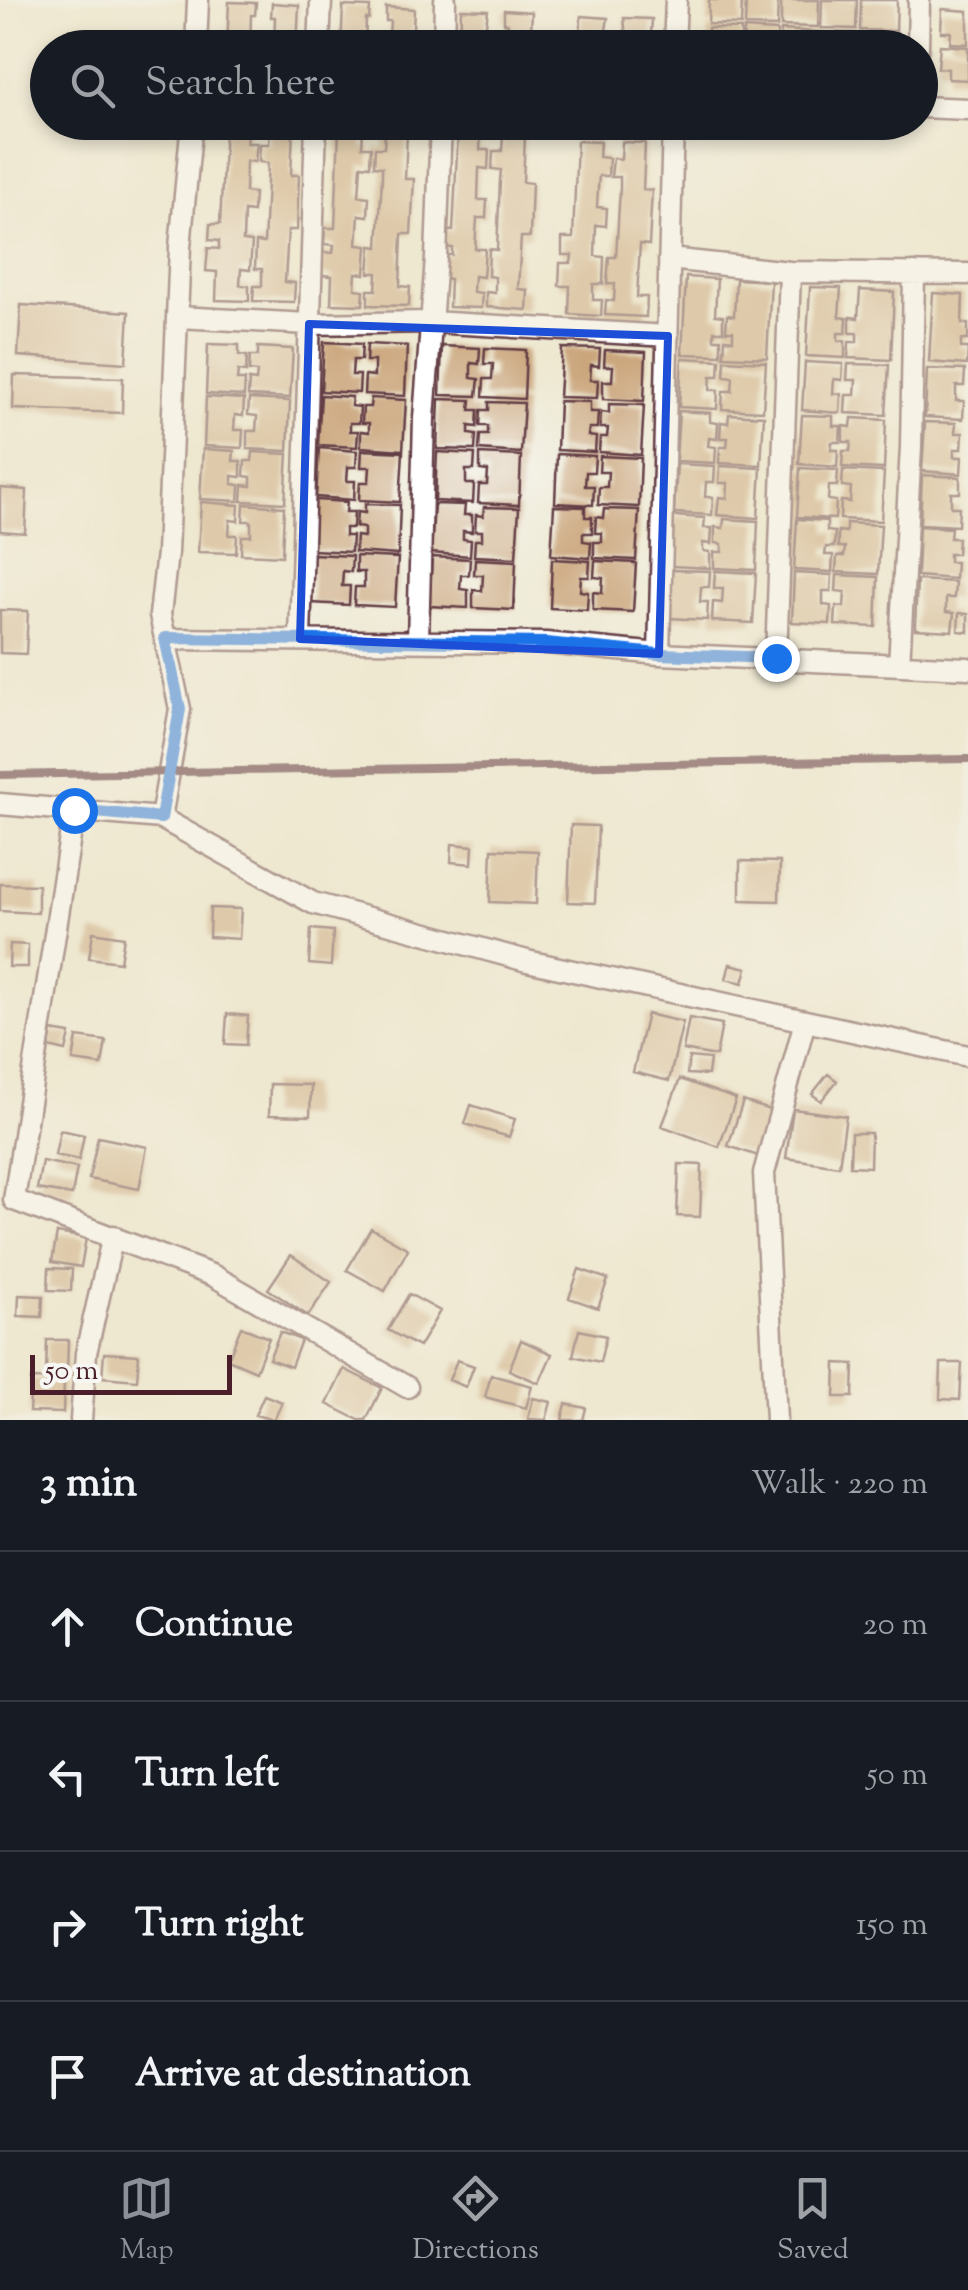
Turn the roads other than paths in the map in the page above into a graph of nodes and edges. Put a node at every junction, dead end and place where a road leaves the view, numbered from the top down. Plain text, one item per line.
1 (198, 0) edge
2 (321, 0) edge
3 (445, 0) edge
4 (676, 0) edge
5 (919, 0) edge
6 (197, 30) edge
7 (320, 30) edge
8 (444, 30) edge
9 (675, 30) edge
10 (918, 30) edge
11 (938, 108) edge
12 (968, 109) edge
13 (190, 140) edge
14 (315, 140) edge
15 (440, 140) edge
16 (673, 140) edge
17 (670, 259) junction
18 (790, 272) junction
19 (914, 273) junction
20 (968, 274) edge
21 (178, 317) junction
22 (431, 322) junction
23 (310, 324) junction
24 (668, 336) junction
25 (165, 638) junction
26 (300, 639) junction
27 (418, 641) junction
28 (658, 654) junction
29 (776, 658) junction
30 (898, 664) junction
31 (968, 668) edge
32 (0, 804) edge
33 (74, 810) junction
34 (161, 818) junction
35 (806, 1021) junction
36 (968, 1056) edge
37 (113, 1236) junction
38 (406, 1387) dead end
39 (81, 1420) edge
40 (776, 1420) edge

1 - 6 street
2 - 7 street
3 - 8 street
4 - 9 street
5 - 10 street
11 - 12 street
13 - 21 street
14 - 23 street
15 - 22 street
16 - 17 street
17 - 18 street
17 - 24 street
18 - 19 street
18 - 29 street
19 - 20 street
19 - 30 street
21 - 23 street
21 - 25 street
22 - 23 street
22 - 24 street
22 - 27 street
23 - 26 street
24 - 28 street
25 - 26 street
25 - 34 street
26 - 27 street
27 - 28 street
28 - 29 street
29 - 30 street
30 - 31 street
32 - 33 street
33 - 34 street
33 - 37 street
34 - 35 street
35 - 36 street
35 - 40 street
37 - 38 street
37 - 39 street

